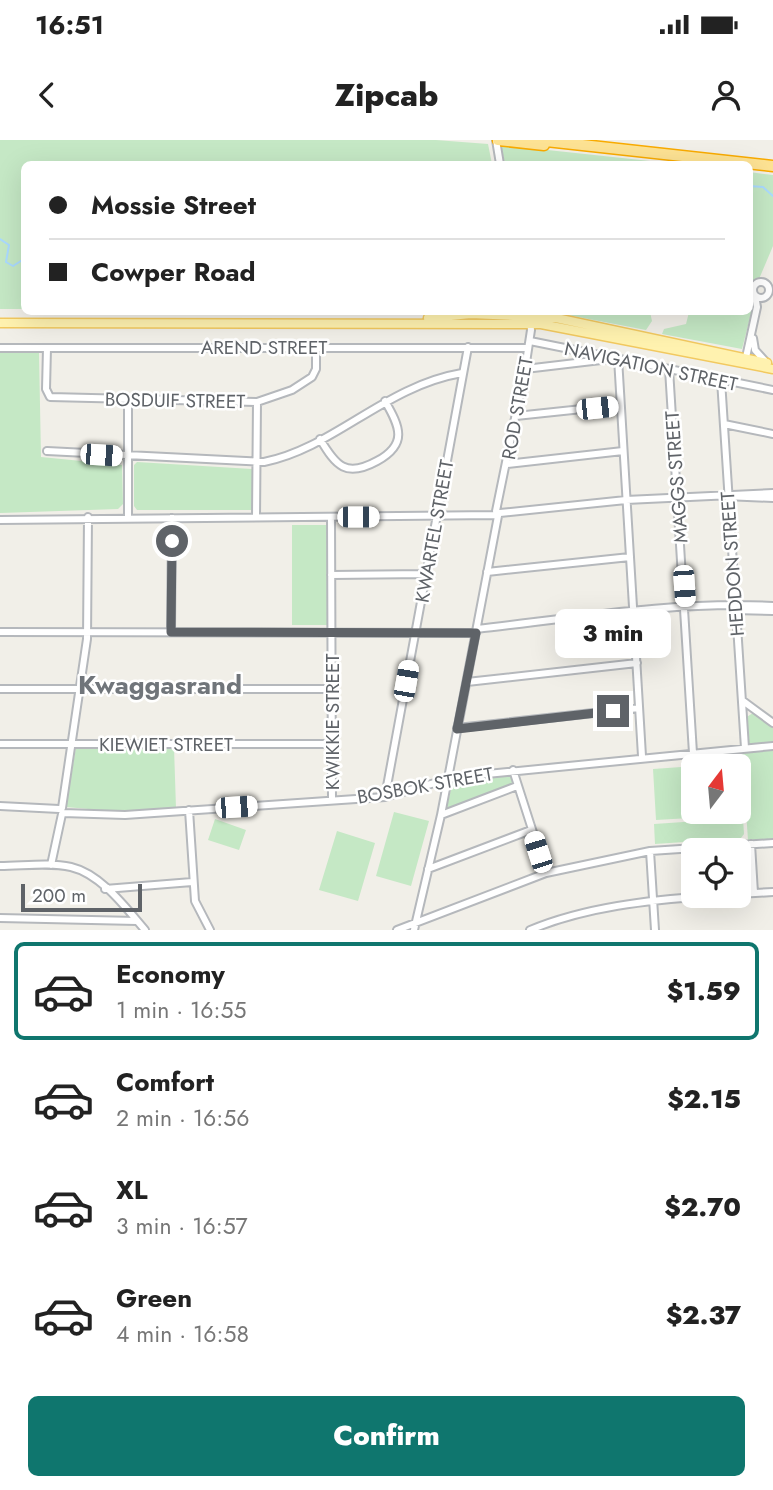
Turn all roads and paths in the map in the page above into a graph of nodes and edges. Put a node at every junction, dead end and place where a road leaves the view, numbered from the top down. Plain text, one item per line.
1 (497, 140) edge
2 (537, 140) edge
3 (500, 161) edge
4 (691, 161) edge
5 (714, 161) edge
6 (753, 166) edge
7 (753, 168) edge
8 (773, 168) edge
9 (755, 296) junction
10 (764, 298) junction
11 (757, 307) junction
12 (460, 315) edge
13 (491, 315) edge
14 (547, 315) edge
15 (755, 315) junction
16 (530, 317) edge
17 (551, 317) junction
18 (0, 323) edge
19 (374, 323) junction
20 (529, 344) junction
21 (316, 347) junction
22 (468, 347) junction
23 (0, 348) edge
24 (47, 348) junction
25 (618, 358) junction
26 (745, 361) junction
27 (771, 365) edge
28 (525, 369) junction
29 (669, 369) junction
30 (462, 373) junction
31 (721, 380) junction
32 (773, 390) edge
33 (128, 400) junction
34 (384, 401) junction
35 (257, 402) junction
36 (620, 405) junction
37 (516, 416) junction
38 (723, 424) junction
39 (773, 434) edge
40 (320, 439) junction
41 (47, 451) dead end
42 (623, 451) junction
43 (128, 457) junction
44 (256, 463) junction
45 (507, 464) junction
46 (773, 495) edge
47 (677, 496) junction
48 (725, 497) junction
49 (626, 500) junction
50 (497, 514) junction
51 (88, 517) junction
52 (128, 517) junction
53 (256, 517) junction
54 (331, 517) junction
55 (437, 517) junction
56 (172, 518) junction
57 (0, 520) edge
58 (630, 557) junction
59 (487, 572) junction
60 (426, 574) junction
61 (331, 575) junction
62 (773, 606) edge
63 (735, 608) junction
64 (685, 609) junction
65 (773, 611) edge
66 (635, 612) junction
67 (476, 631) junction
68 (0, 632) edge
69 (88, 632) junction
70 (171, 632) junction
71 (332, 633) junction
72 (415, 633) junction
73 (637, 663) junction
74 (467, 682) junction
75 (0, 689) edge
76 (80, 690) junction
77 (332, 690) junction
78 (743, 701) junction
79 (639, 708) junction
80 (773, 723) edge
81 (457, 729) junction
82 (0, 744) edge
83 (71, 744) junction
84 (332, 744) junction
85 (773, 746) edge
86 (745, 748) junction
87 (693, 752) junction
88 (642, 756) junction
89 (513, 770) junction
90 (448, 780) junction
91 (517, 786) junction
92 (385, 797) junction
93 (332, 800) junction
94 (0, 806) edge
95 (189, 810) junction
96 (61, 811) junction
97 (441, 815) junction
98 (531, 830) junction
99 (773, 843) edge
100 (751, 844) joint
101 (681, 848) edge
102 (650, 850) junction
103 (0, 866) edge
104 (51, 866) junction
105 (428, 869) junction
106 (546, 873) junction
107 (192, 882) junction
108 (105, 889) junction
109 (773, 891) edge
110 (751, 893) edge
111 (754, 893) junction
112 (681, 898) edge
113 (653, 900) junction
114 (0, 918) edge
115 (137, 921) junction
116 (415, 927) edge
117 (145, 930) edge
118 (209, 930) edge
119 (397, 930) edge
120 (530, 930) edge
121 (655, 930) edge

1 - 3 street
1 - 4 highway
2 - 5 highway
6 - 8 highway
7 - 8 highway
9 - 10 street
9 - 10 street
9 - 11 street
10 - 11 street
11 - 15 street
12 - 19 main road
13 - 16 main road
14 - 17 main road
15 - 26 street
15 - 27 street
16 - 17 main road
16 - 19 main road
16 - 20 street, ROD STREET
16 - 26 main road
17 - 26 main road
18 - 19 main road
20 - 22 street, AREND STREET
20 - 25 street, NAVIGATION STREET
20 - 28 street, ROD STREET
21 - 22 street, AREND STREET
21 - 24 street, AREND STREET
21 - 35 street, BOSDUIF STREET
22 - 30 street, KWARTEL STREET
23 - 24 street, AREND STREET
24 - 33 street, BOSDUIF STREET
25 - 28 street
25 - 29 street, NAVIGATION STREET
25 - 36 street
26 - 27 main road
28 - 37 street, ROD STREET
29 - 31 street, NAVIGATION STREET
29 - 47 street, MAGGS STREET
30 - 34 street
30 - 55 street, KWARTEL STREET
31 - 32 street, NAVIGATION STREET
31 - 38 street, HEDDON STREET
33 - 35 street, BOSDUIF STREET
33 - 43 street
34 - 40 street
34 - 40 street
35 - 44 street
36 - 37 street
36 - 42 street
37 - 45 street, ROD STREET
38 - 39 street
38 - 48 street, HEDDON STREET
40 - 44 street
41 - 43 street
42 - 45 street
42 - 49 street
43 - 44 street
43 - 52 street
44 - 53 street
45 - 50 street, ROD STREET
46 - 48 street
46 - 48 street
47 - 48 street
47 - 49 street
47 - 64 street, MAGGS STREET
48 - 63 street, HEDDON STREET
49 - 50 street
49 - 58 street
50 - 55 street
50 - 59 street, ROD STREET
51 - 52 street
51 - 57 street
51 - 69 street
52 - 56 street
53 - 54 street
53 - 56 street
54 - 55 street
54 - 61 street, KWIKKIE STREET
55 - 60 street, KWARTEL STREET
56 - 70 street
58 - 59 street
58 - 66 street
59 - 67 street, ROD STREET
60 - 61 street
60 - 72 street, KWARTEL STREET
61 - 71 street, KWIKKIE STREET
62 - 63 street
63 - 64 street
63 - 65 street
63 - 78 street, HEDDON STREET
64 - 66 street
64 - 87 street, MAGGS STREET
66 - 67 street
66 - 73 street
67 - 72 street
67 - 74 street, ROD STREET
68 - 69 street
69 - 70 street
69 - 76 street
70 - 71 street
71 - 72 street
71 - 77 street, KWIKKIE STREET
72 - 92 street, KWARTEL STREET
73 - 74 street
73 - 79 street
74 - 81 street, ROD STREET
75 - 76 street
76 - 77 street
76 - 83 street
77 - 84 street, KWIKKIE STREET
78 - 80 street
78 - 86 street, HEDDON STREET
79 - 81 street
79 - 88 street
81 - 90 street, ROD STREET
82 - 83 street, KIEWIET STREET
83 - 84 street, KIEWIET STREET
83 - 96 street
84 - 93 street, KWIKKIE STREET
85 - 86 street, BOSBOK STREET
86 - 87 street, BOSBOK STREET
87 - 88 street, BOSBOK STREET
88 - 89 street, BOSBOK STREET
89 - 90 street, BOSBOK STREET
89 - 91 street
90 - 92 street, BOSBOK STREET
90 - 97 street, ROD STREET
91 - 97 street
91 - 98 street
92 - 93 street, BOSBOK STREET
93 - 95 street, BOSBOK STREET
94 - 96 street, BOSBOK STREET
95 - 96 street, BOSBOK STREET
95 - 107 street
96 - 104 street
97 - 105 street, ROD STREET
98 - 105 street
98 - 106 street
99 - 100 street
100 - 111 street
101 - 102 street
102 - 106 street
102 - 113 street
103 - 104 street
104 - 108 street
105 - 116 street, ROD STREET
106 - 116 street
107 - 108 street
107 - 118 street
108 - 115 street
109 - 111 street
110 - 111 street
112 - 113 street
113 - 120 street
113 - 121 street
114 - 115 street
115 - 117 street
116 - 119 street

